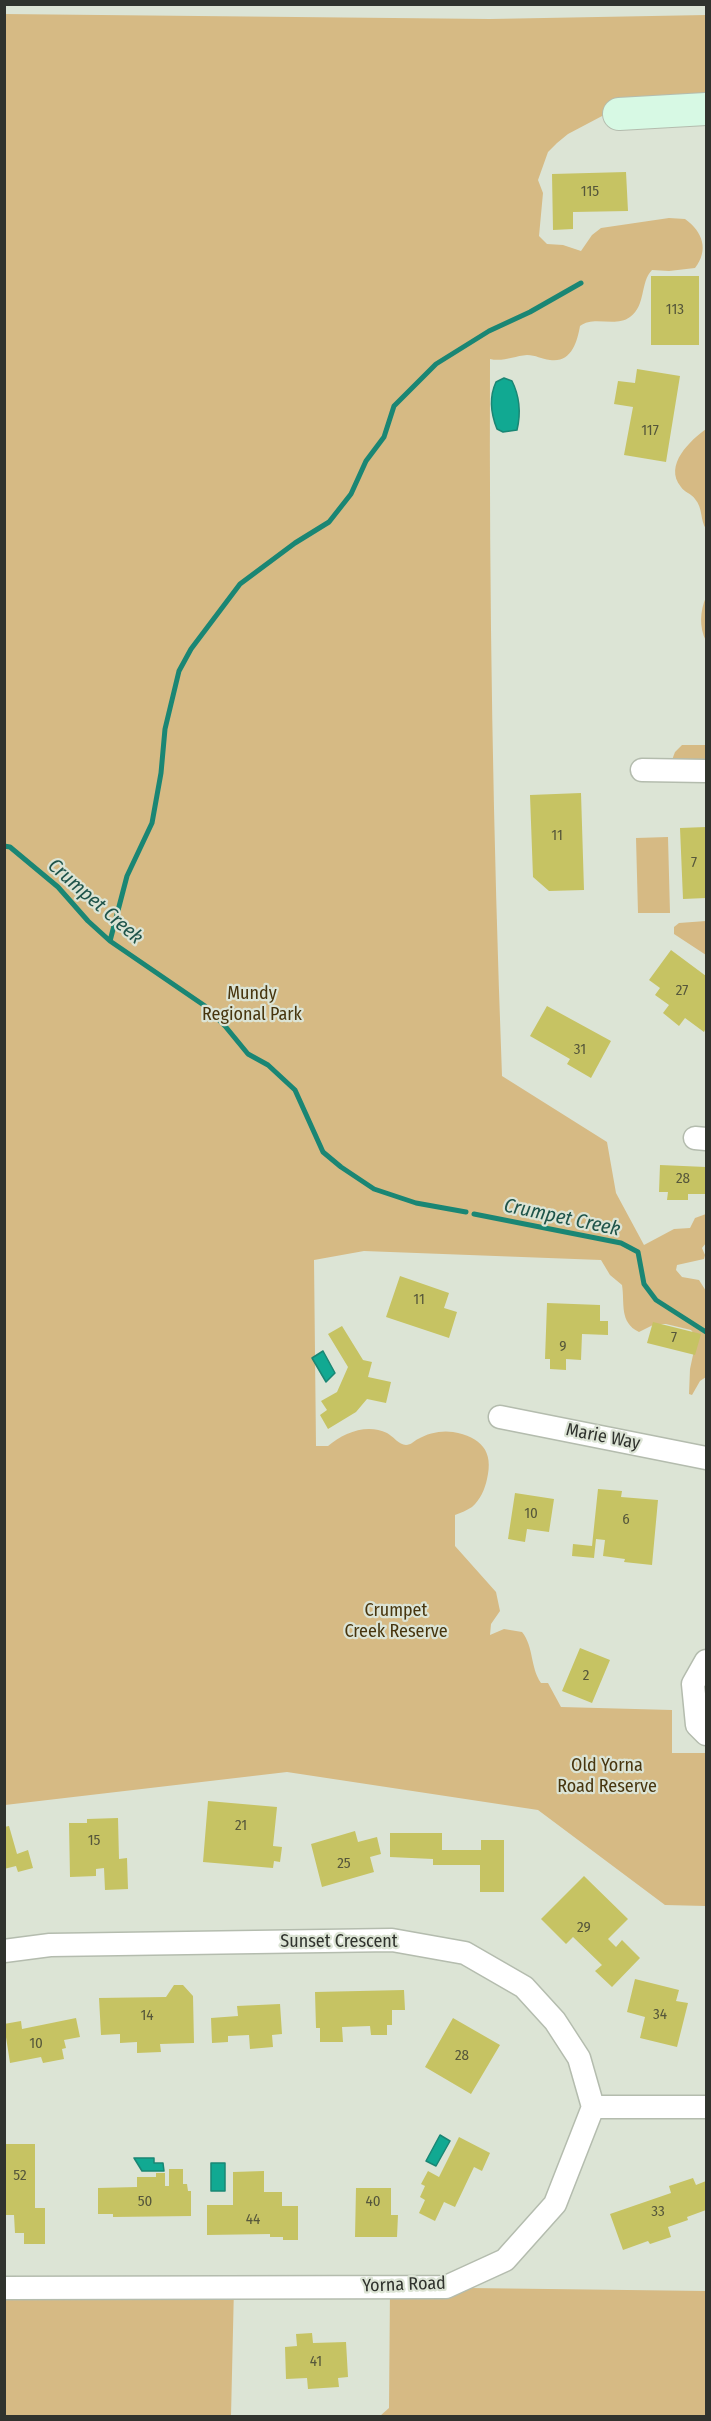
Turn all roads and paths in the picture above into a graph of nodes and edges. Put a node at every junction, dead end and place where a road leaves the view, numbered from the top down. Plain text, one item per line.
1 (706, 109) edge
2 (619, 114) dead end
3 (642, 770) dead end
4 (706, 771) edge
5 (500, 1417) dead end
6 (706, 1458) edge
7 (706, 1661) edge
8 (706, 1734) edge
9 (4, 1951) edge
10 (594, 2107) junction
11 (706, 2107) edge
12 (4, 2288) edge

1 - 2 street
3 - 4 street
5 - 6 street, Marie Way
7 - 8 street
9 - 10 street, Sunset Crescent
10 - 11 street
10 - 12 street, Yorna Road

